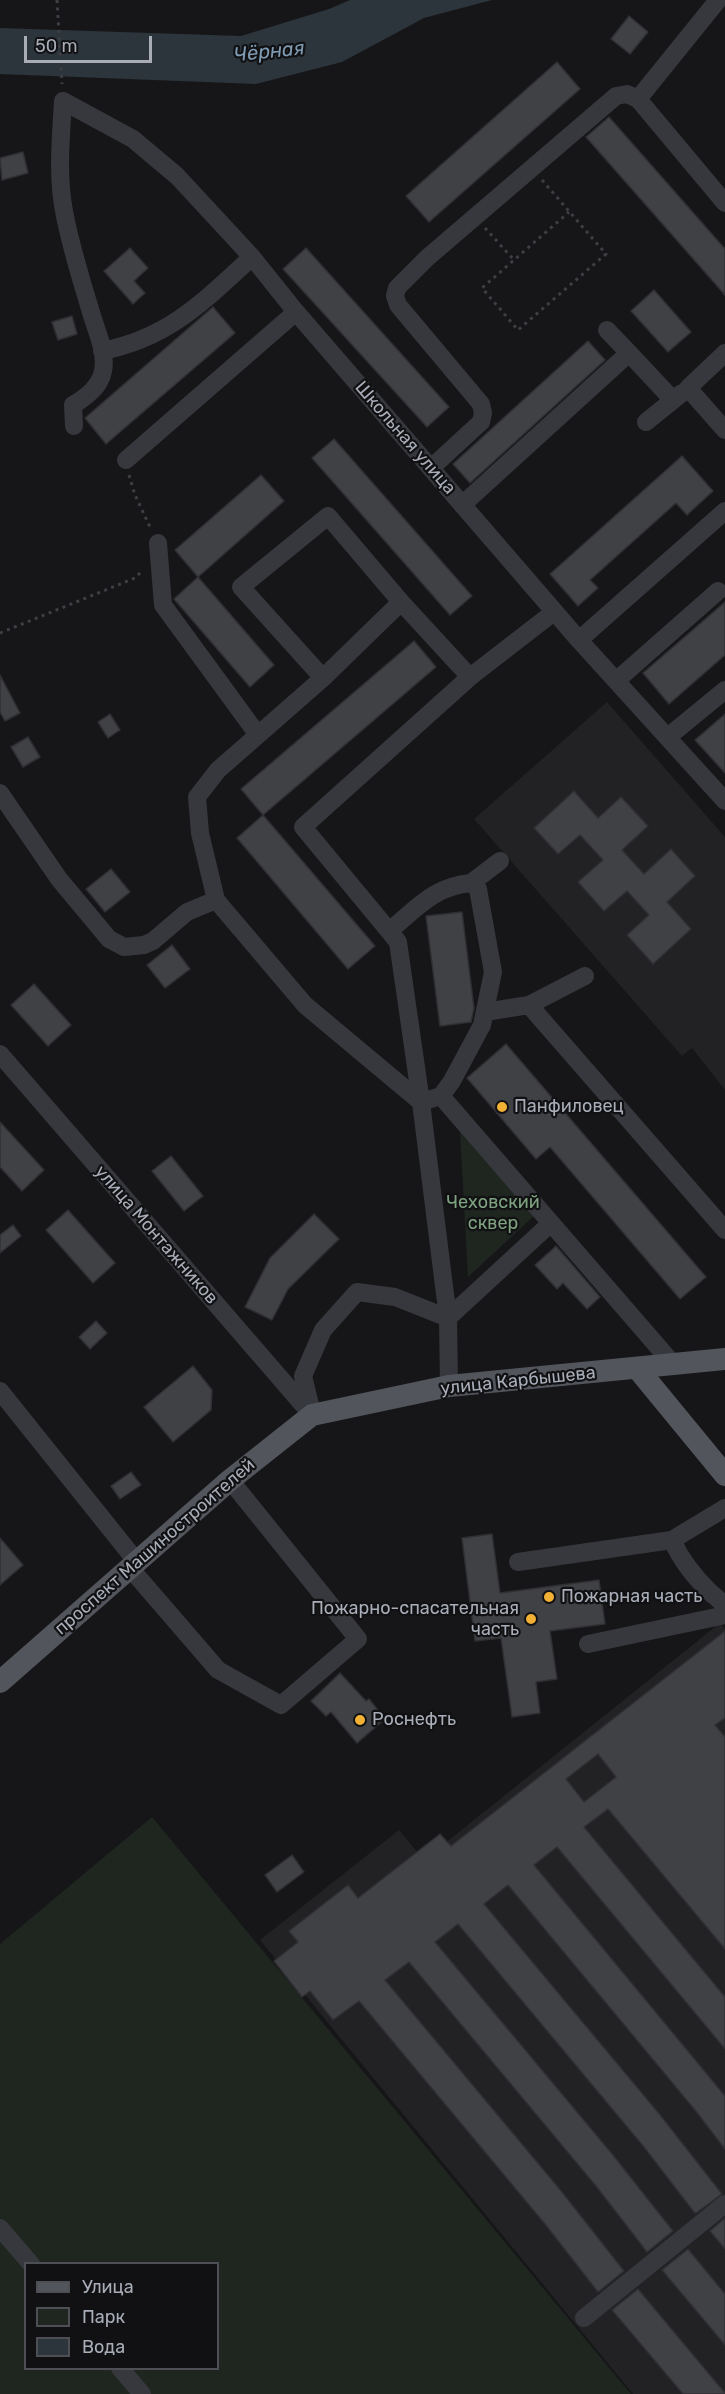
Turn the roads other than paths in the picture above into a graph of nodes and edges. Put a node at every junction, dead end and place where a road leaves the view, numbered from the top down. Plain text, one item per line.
1 (718, 0) edge
2 (638, 99) junction
3 (725, 203) edge
4 (252, 257) junction
5 (296, 312) junction
6 (607, 330) dead end
7 (102, 351) junction
8 (629, 353) junction
9 (725, 353) edge
10 (688, 388) junction
11 (673, 400) junction
12 (646, 423) dead end
13 (74, 426) dead end
14 (725, 430) edge
15 (126, 460) road end
16 (431, 468) junction
17 (462, 505) junction
18 (725, 511) edge
19 (158, 543) road end
20 (718, 591) dead end
21 (401, 602) junction
22 (554, 612) junction
23 (579, 640) junction
24 (470, 677) junction
25 (323, 678) junction
26 (616, 680) junction
27 (724, 692) edge
28 (258, 735) junction
29 (669, 736) junction
30 (0, 793) edge
31 (725, 801) edge
32 (500, 861) dead end
33 (471, 884) junction
34 (216, 900) junction
35 (389, 931) junction
36 (585, 976) dead end
37 (529, 1005) junction
38 (485, 1012) junction
39 (0, 1054) edge
40 (441, 1096) junction
41 (421, 1102) junction
42 (551, 1223) junction
43 (725, 1230) edge
44 (448, 1318) junction
45 (725, 1359) edge
46 (673, 1364) junction
47 (637, 1368) junction
48 (449, 1386) junction
49 (0, 1391) edge
50 (312, 1415) junction
51 (725, 1475) edge
52 (230, 1480) junction
53 (725, 1508) edge
54 (672, 1540) junction
55 (518, 1562) dead end
56 (133, 1565) junction
57 (725, 1609) edge
58 (588, 1644) dead end
59 (0, 1682) edge
60 (725, 2204) edge
61 (0, 2228) edge
62 (29, 2262) edge
63 (584, 2318) dead end
64 (122, 2370) edge
65 (142, 2394) edge

1 - 2 street
2 - 3 street
2 - 16 street
4 - 5 street, Школьная улица
4 - 7 street
4 - 7 street, Школьная улица
5 - 15 street
5 - 16 street, Школьная улица
6 - 8 street
7 - 13 street
8 - 11 street
8 - 17 street
9 - 10 street
10 - 11 street
10 - 14 street
11 - 12 street
16 - 17 street, Школьная улица
17 - 22 street, Школьная улица
18 - 23 street
19 - 28 street
20 - 26 street
21 - 24 street
21 - 25 street
21 - 25 street
22 - 23 street, Школьная улица
22 - 24 street
23 - 26 street, Школьная улица
24 - 35 street
25 - 28 street
26 - 29 street, Школьная улица
27 - 29 street
28 - 34 street
29 - 31 street, Школьная улица
30 - 34 street
32 - 33 street
33 - 35 street
33 - 38 street
34 - 41 street
35 - 41 street
36 - 37 street
37 - 38 street
37 - 43 street
38 - 40 street
39 - 50 street, улица Монтажников
40 - 41 street
40 - 42 street
41 - 44 street
42 - 44 street
42 - 46 street
44 - 48 street
44 - 50 street
45 - 46 main road, улица Карбышева
46 - 47 main road, улица Карбышева
47 - 48 main road, улица Карбышева
47 - 51 main road
48 - 50 main road, улица Карбышева
49 - 56 street
50 - 52 main road, проспект Машиностроителей
52 - 56 main road, проспект Машиностроителей
52 - 56 street
53 - 54 street
54 - 55 street
54 - 57 street
56 - 59 main road, проспект Машиностроителей
57 - 58 street
60 - 63 street
61 - 62 street
64 - 65 street

